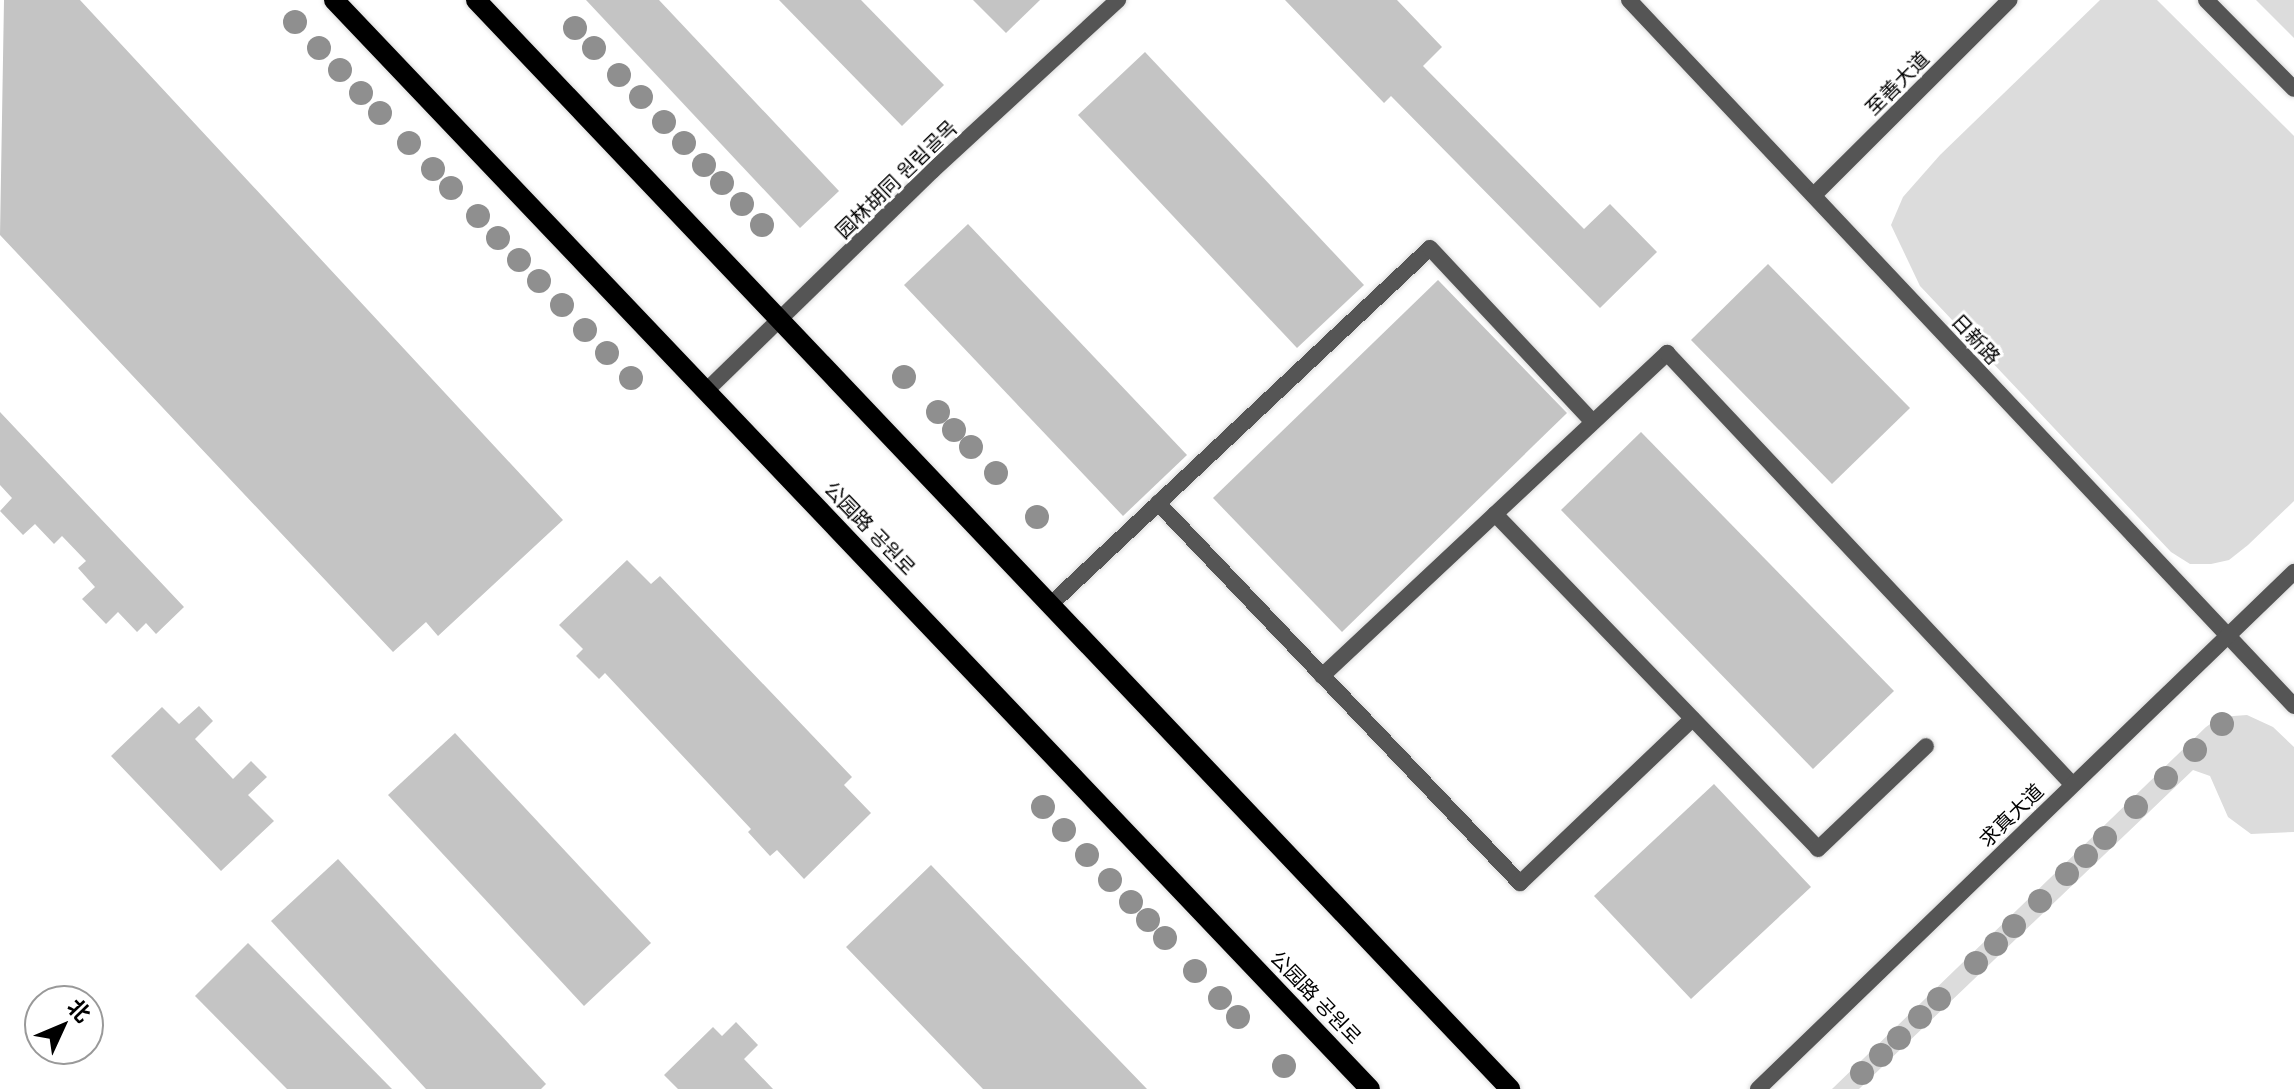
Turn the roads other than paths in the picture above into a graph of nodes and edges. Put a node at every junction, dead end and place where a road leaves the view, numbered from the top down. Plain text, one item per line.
1 (334, 0) edge
2 (476, 0) edge
3 (1118, 0) edge
4 (1629, 0) edge
5 (2010, 0) edge
6 (2206, 0) edge
7 (2294, 89) edge
8 (1814, 195) junction
9 (779, 320) junction
10 (706, 391) junction
11 (1593, 422) junction
12 (1158, 503) junction
13 (1495, 514) junction
14 (2294, 572) edge
15 (1050, 605) junction
16 (2226, 635) junction
17 (1322, 676) junction
18 (2294, 706) edge
19 (1692, 719) junction
20 (1926, 746) dead end
21 (2072, 784) junction
22 (1370, 1089) edge
23 (1510, 1089) edge
24 (1758, 1089) edge

1 - 10 main road, 公园路 공원로
2 - 9 main road
3 - 9 street, 园林胡同 원림골목
4 - 8 street, 日新路
5 - 8 street, 至善大道
6 - 7 street
8 - 16 street, 日新路
9 - 10 street, 园林胡同 원림골목
9 - 15 main road
10 - 22 main road, 公园路 공원로
11 - 12 street
11 - 13 street
11 - 21 street
12 - 15 street
12 - 17 street
13 - 17 street
13 - 19 street
14 - 16 street, 求真大道
15 - 23 main road
16 - 18 street, 日新路
16 - 21 street, 求真大道
17 - 19 street
19 - 20 street
21 - 24 street, 求真大道

